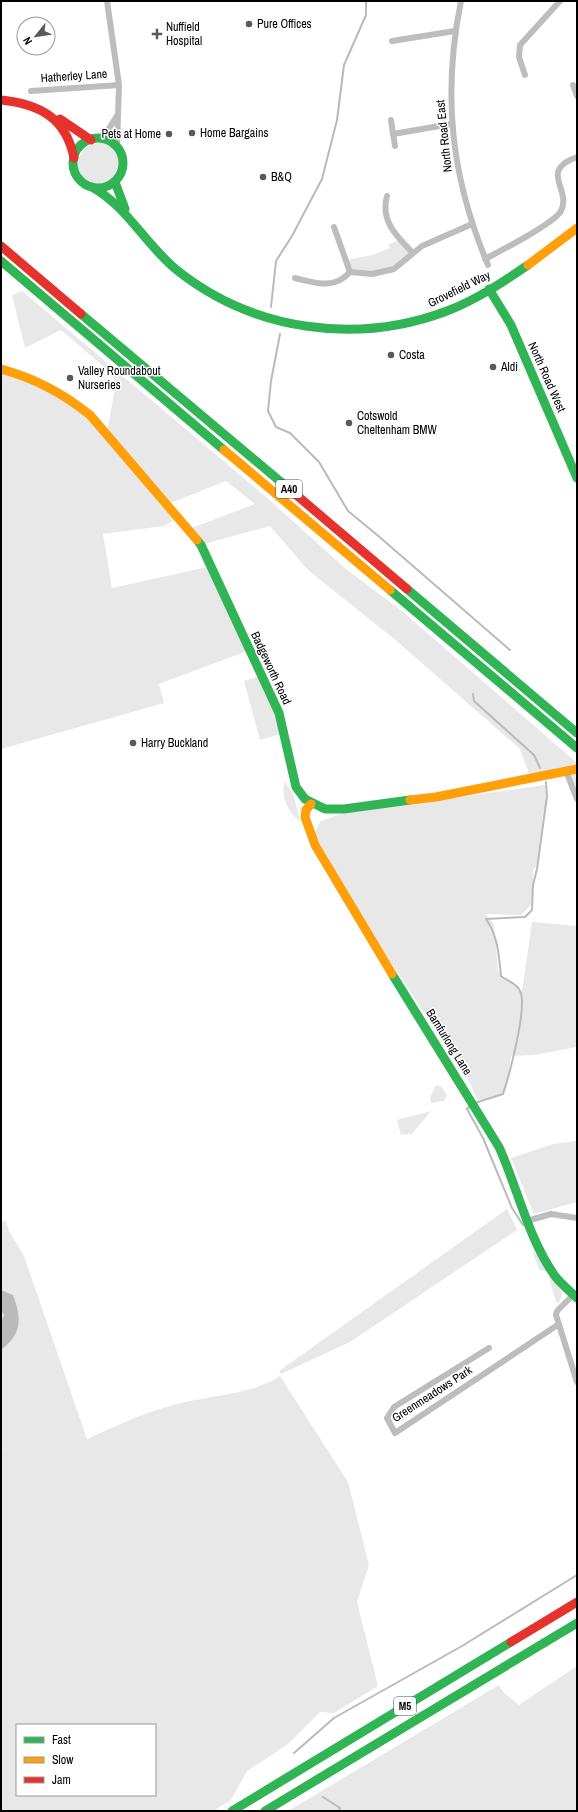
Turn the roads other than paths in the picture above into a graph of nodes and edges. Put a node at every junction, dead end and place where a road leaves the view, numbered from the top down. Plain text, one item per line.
1 (107, 1) edge
2 (461, 1) edge
3 (560, 1) edge
4 (455, 32) junction
5 (392, 41) dead end
6 (525, 75) dead end
7 (118, 85) junction
8 (573, 85) dead end
9 (31, 91) dead end
10 (1, 94) edge
11 (577, 96) edge
12 (1, 100) edge
13 (118, 113) junction
14 (391, 120) dead end
15 (451, 124) junction
16 (393, 134) junction
17 (100, 138) junction
18 (91, 140) junction
19 (395, 146) dead end
20 (117, 147) junction
21 (577, 157) edge
22 (74, 158) junction
23 (115, 182) junction
24 (92, 187) junction
25 (387, 196) dead end
26 (132, 221) junction
27 (472, 224) junction
28 (334, 227) dead end
29 (577, 228) edge
30 (1, 246) edge
31 (413, 253) junction
32 (485, 259) junction
33 (1, 261) edge
34 (488, 266) dead end
35 (350, 272) junction
36 (295, 278) dead end
37 (489, 289) junction
38 (1, 370) edge
39 (577, 478) edge
40 (577, 733) edge
41 (577, 748) edge
42 (577, 768) edge
43 (566, 771) junction
44 (577, 799) edge
45 (311, 804) junction
46 (577, 1218) edge
47 (527, 1221) junction
48 (575, 1297) edge
49 (559, 1324) junction
50 (489, 1348) dead end
51 (577, 1382) edge
52 (577, 1602) edge
53 (577, 1623) edge
54 (232, 1811) edge
55 (265, 1811) edge

1 - 7 street, Hatherley Lane
2 - 4 street, North Road East
3 - 6 street
4 - 5 street
4 - 15 street, North Road East
7 - 9 street, Hatherley Lane
7 - 13 street, Hatherley Lane
8 - 11 street
10 - 18 main road
12 - 22 main road
13 - 17 street
13 - 20 street, Hatherley Lane
14 - 16 street
15 - 16 street
15 - 27 street, North Road East
16 - 19 street
17 - 18 main road
17 - 20 main road
18 - 22 main road
20 - 23 main road
21 - 32 street
22 - 24 main road
23 - 24 main road
23 - 26 main road, Grovefield Way
24 - 26 main road, Grovefield Way
25 - 31 street
26 - 37 main road, Grovefield Way
27 - 31 street
27 - 32 street, North Road East
28 - 35 street
29 - 37 main road, Grovefield Way
30 - 40 main road, A40
31 - 35 street
32 - 34 street, North Road East
33 - 41 main road, A40
35 - 36 street
37 - 39 main road, North Road West
38 - 45 main road, Badgeworth Road
42 - 43 main road
43 - 44 street
43 - 45 main road
45 - 47 main road, Bamfurlong Lane
46 - 47 street
47 - 48 main road, Bamfurlong Lane
48 - 49 street, Bamfurlong Lane
49 - 50 street, Greenmeadows Park
49 - 51 street, Bamfurlong Lane
52 - 54 main road, M5
53 - 55 main road, M5

